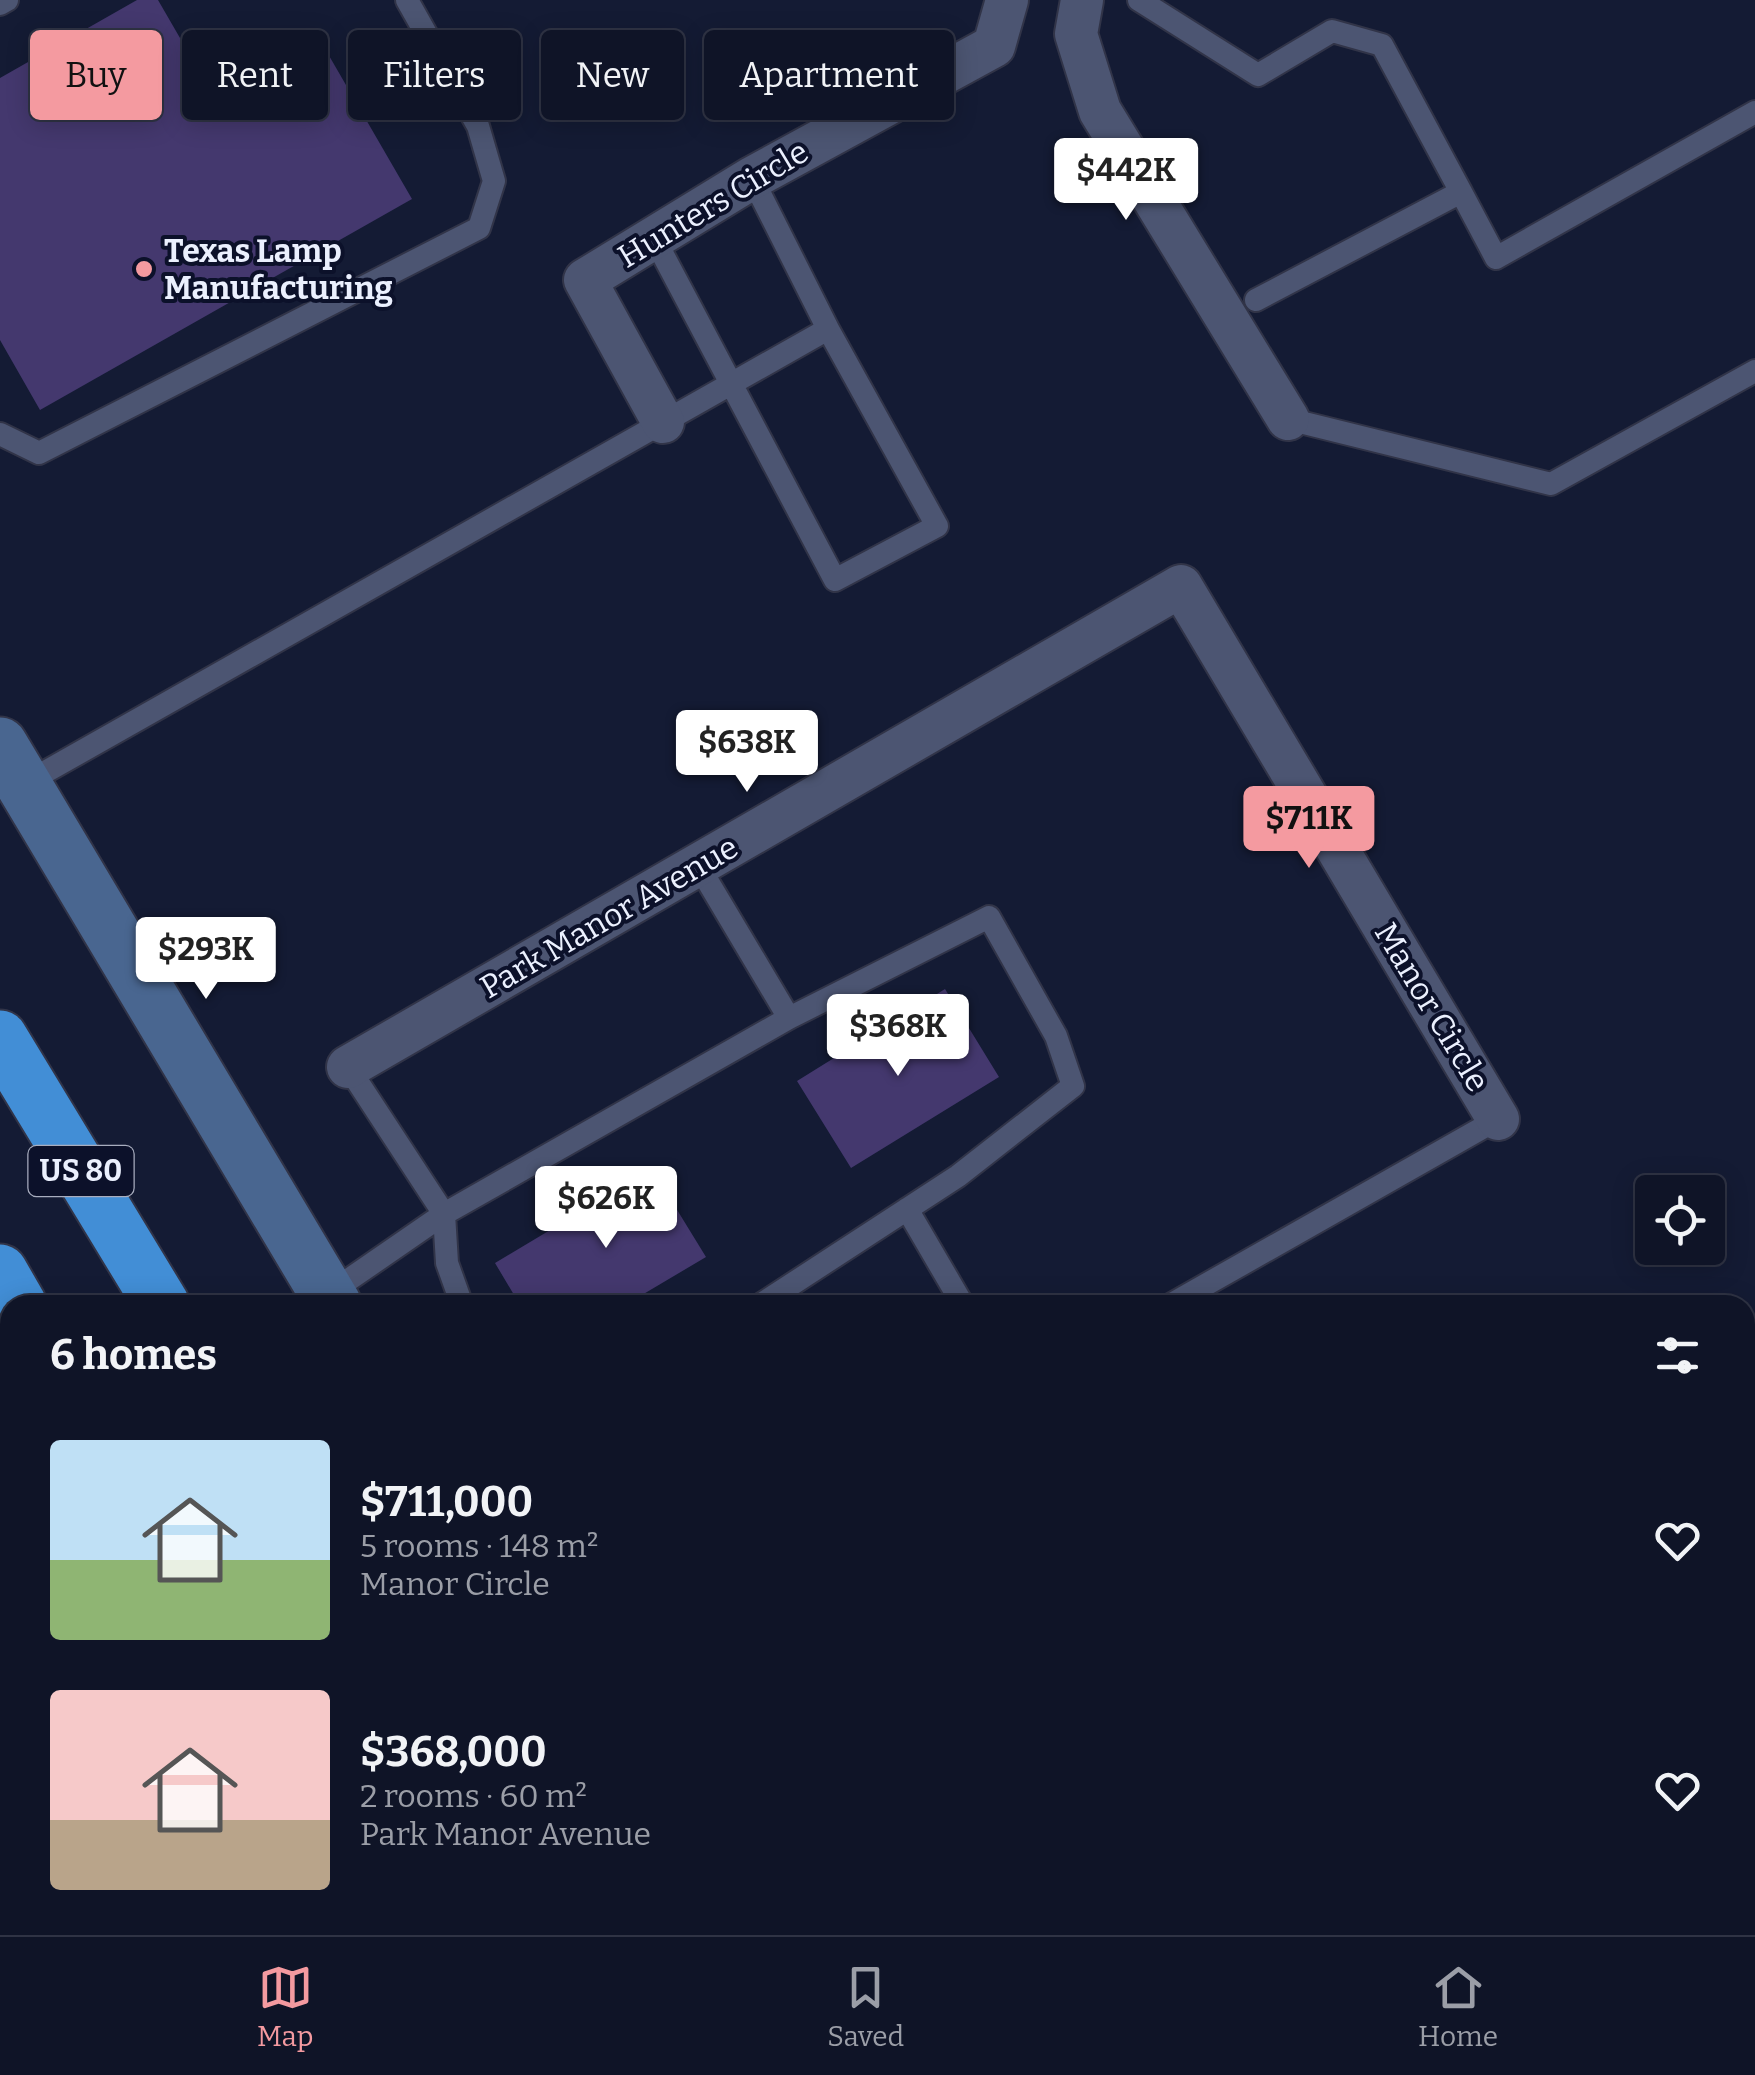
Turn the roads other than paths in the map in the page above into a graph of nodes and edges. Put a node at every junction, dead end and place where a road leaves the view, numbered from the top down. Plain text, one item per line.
1 (7, 0) edge
2 (407, 0) edge
3 (1007, 0) edge
4 (1082, 0) edge
5 (1139, 0) edge
6 (0, 4) edge
7 (1755, 112) edge
8 (752, 178) junction
9 (1461, 192) junction
10 (654, 238) junction
11 (1256, 300) dead end
12 (828, 328) junction
13 (1755, 371) edge
14 (730, 383) junction
15 (1288, 419) joint
16 (663, 422) junction
17 (0, 434) edge
18 (1181, 586) joint
19 (12, 765) edge
20 (698, 865) junction
21 (789, 1018) junction
22 (0, 1038) edge
23 (348, 1067) joint
24 (1498, 1119) joint
25 (907, 1209) junction
26 (444, 1214) junction
27 (0, 1272) edge
28 (13, 1295) edge
29 (156, 1295) edge
30 (328, 1295) edge
31 (338, 1295) edge
32 (458, 1295) edge
33 (775, 1295) edge
34 (957, 1295) edge
35 (1188, 1295) edge

1 - 6 lane
2 - 17 lane
3 - 8 street, Hunters Circle
4 - 15 street
5 - 9 lane
7 - 9 lane
8 - 10 street, Hunters Circle
8 - 12 lane
9 - 11 lane
10 - 14 lane
10 - 16 street, Hunters Circle
12 - 14 lane
12 - 14 lane
13 - 15 lane
14 - 16 lane
16 - 19 lane
18 - 20 street, Park Manor Avenue
18 - 24 street, Manor Circle
19 - 30 main road
20 - 21 lane
20 - 23 street, Park Manor Avenue
21 - 25 lane
21 - 26 lane
22 - 29 highway, US 80
23 - 26 lane
24 - 35 lane
25 - 33 lane
25 - 34 lane
26 - 31 lane
26 - 32 lane
27 - 28 highway

